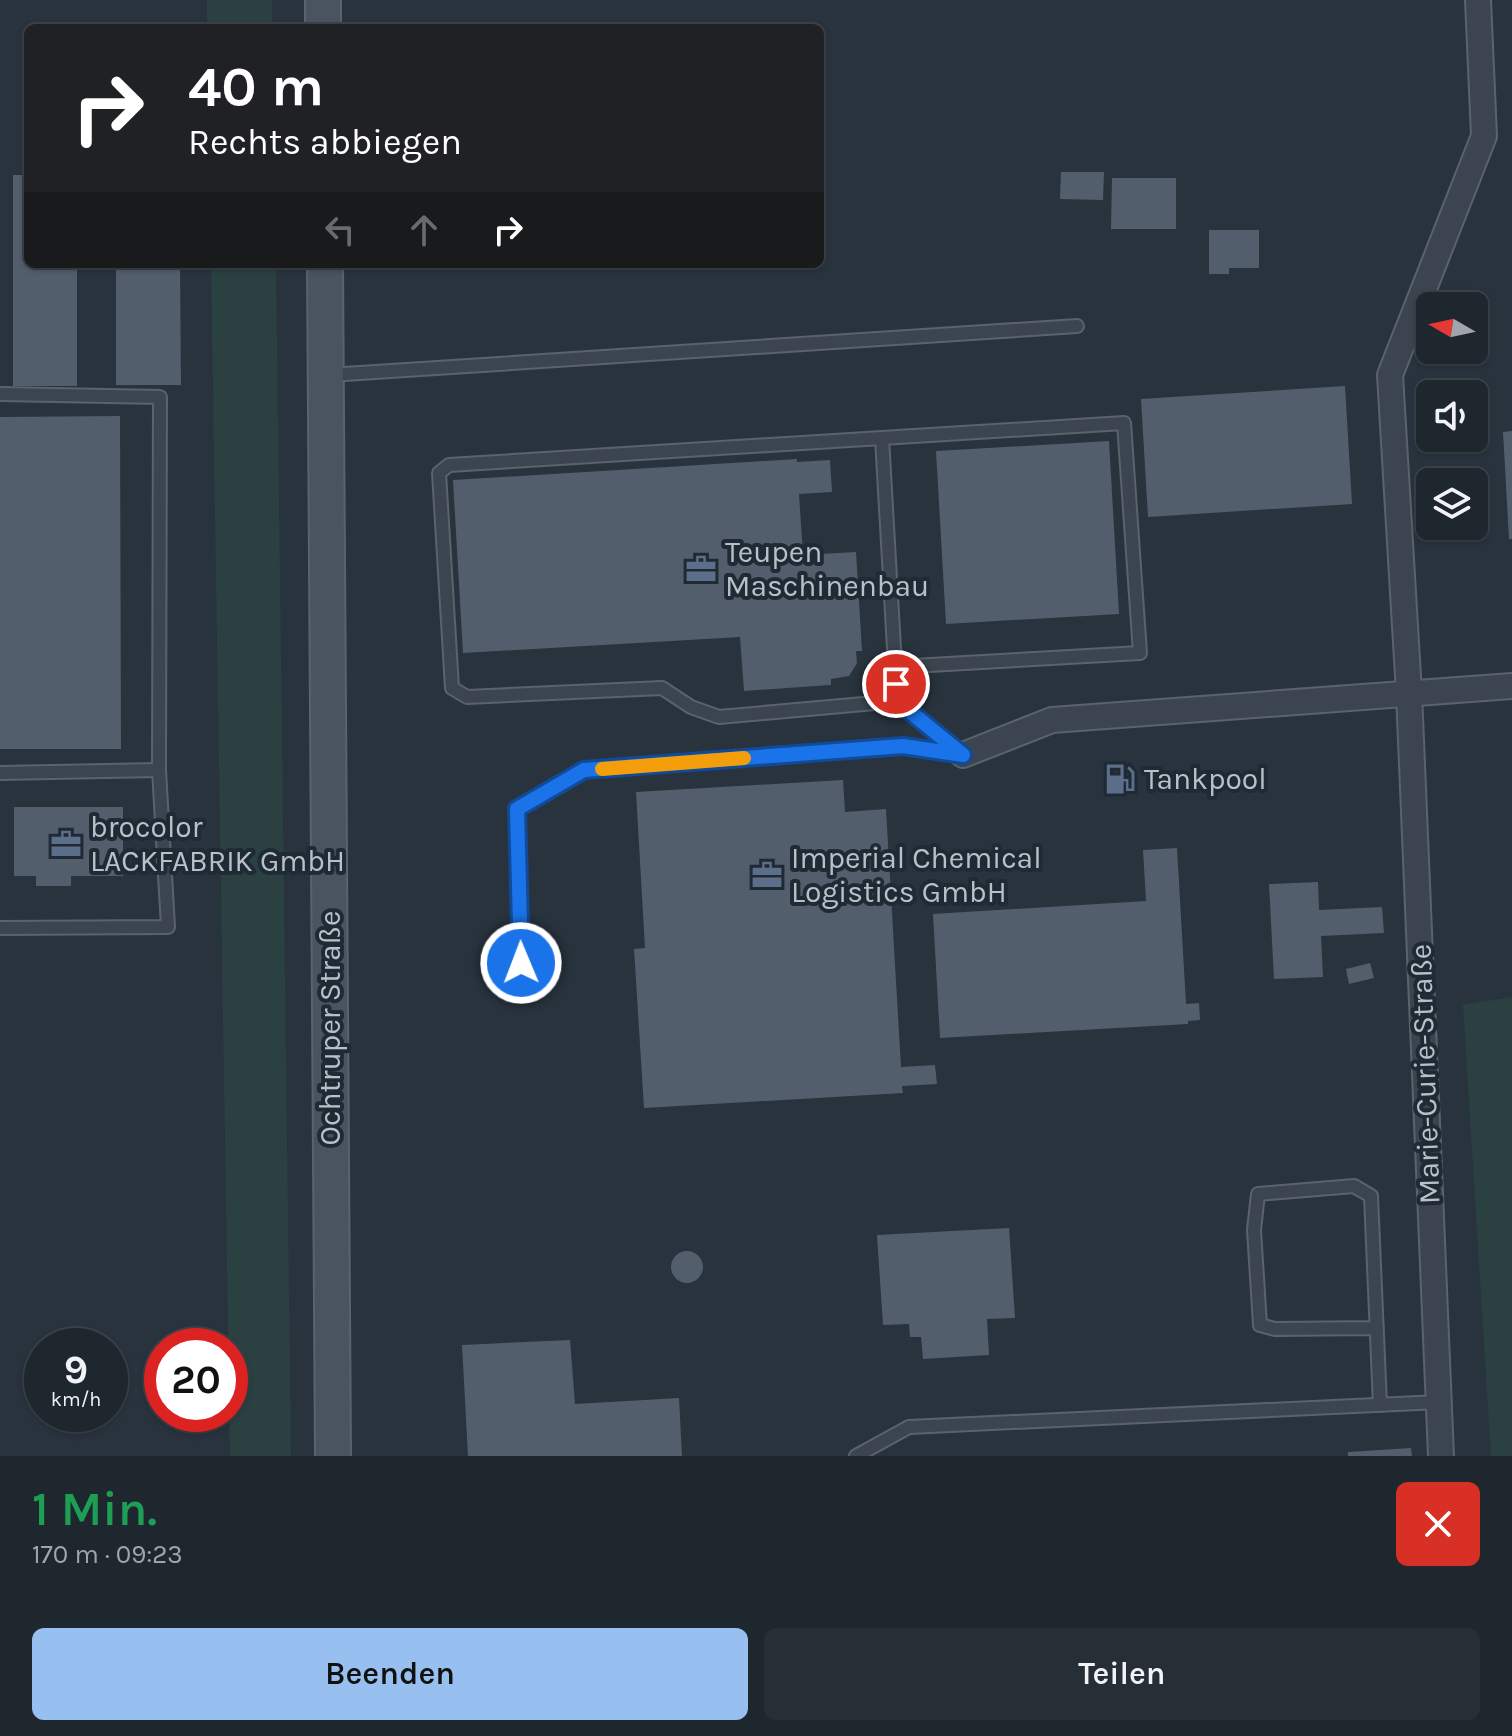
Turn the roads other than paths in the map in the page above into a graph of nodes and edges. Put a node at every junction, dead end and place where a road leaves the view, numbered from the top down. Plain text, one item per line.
1 (323, 0) edge
2 (1478, 0) edge
3 (323, 24) edge
4 (325, 268) edge
5 (1077, 326) dead end
6 (325, 376) junction
7 (0, 394) edge
8 (882, 438) junction
9 (895, 667) junction
10 (1512, 686) edge
11 (1409, 693) junction
12 (897, 701) junction
13 (963, 755) junction
14 (159, 770) junction
15 (0, 773) edge
16 (0, 928) edge
17 (521, 963) dead end
18 (1377, 1328) junction
19 (1439, 1402) junction
20 (1380, 1405) junction
21 (333, 1456) edge
22 (856, 1456) edge
23 (1441, 1456) edge

1 - 3 main road
2 - 11 street, Marie-Curie-Straße
4 - 6 main road, Ochtruper Straße
5 - 6 lane
6 - 21 main road, Ochtruper Straße
7 - 14 lane
8 - 9 lane
8 - 9 lane
8 - 12 lane
9 - 12 lane
10 - 11 street
11 - 13 street
11 - 19 street, Marie-Curie-Straße
12 - 13 lane
13 - 17 lane
14 - 15 lane
14 - 16 lane
18 - 18 lane
18 - 20 lane
19 - 20 lane
19 - 23 street, Marie-Curie-Straße
20 - 22 lane

